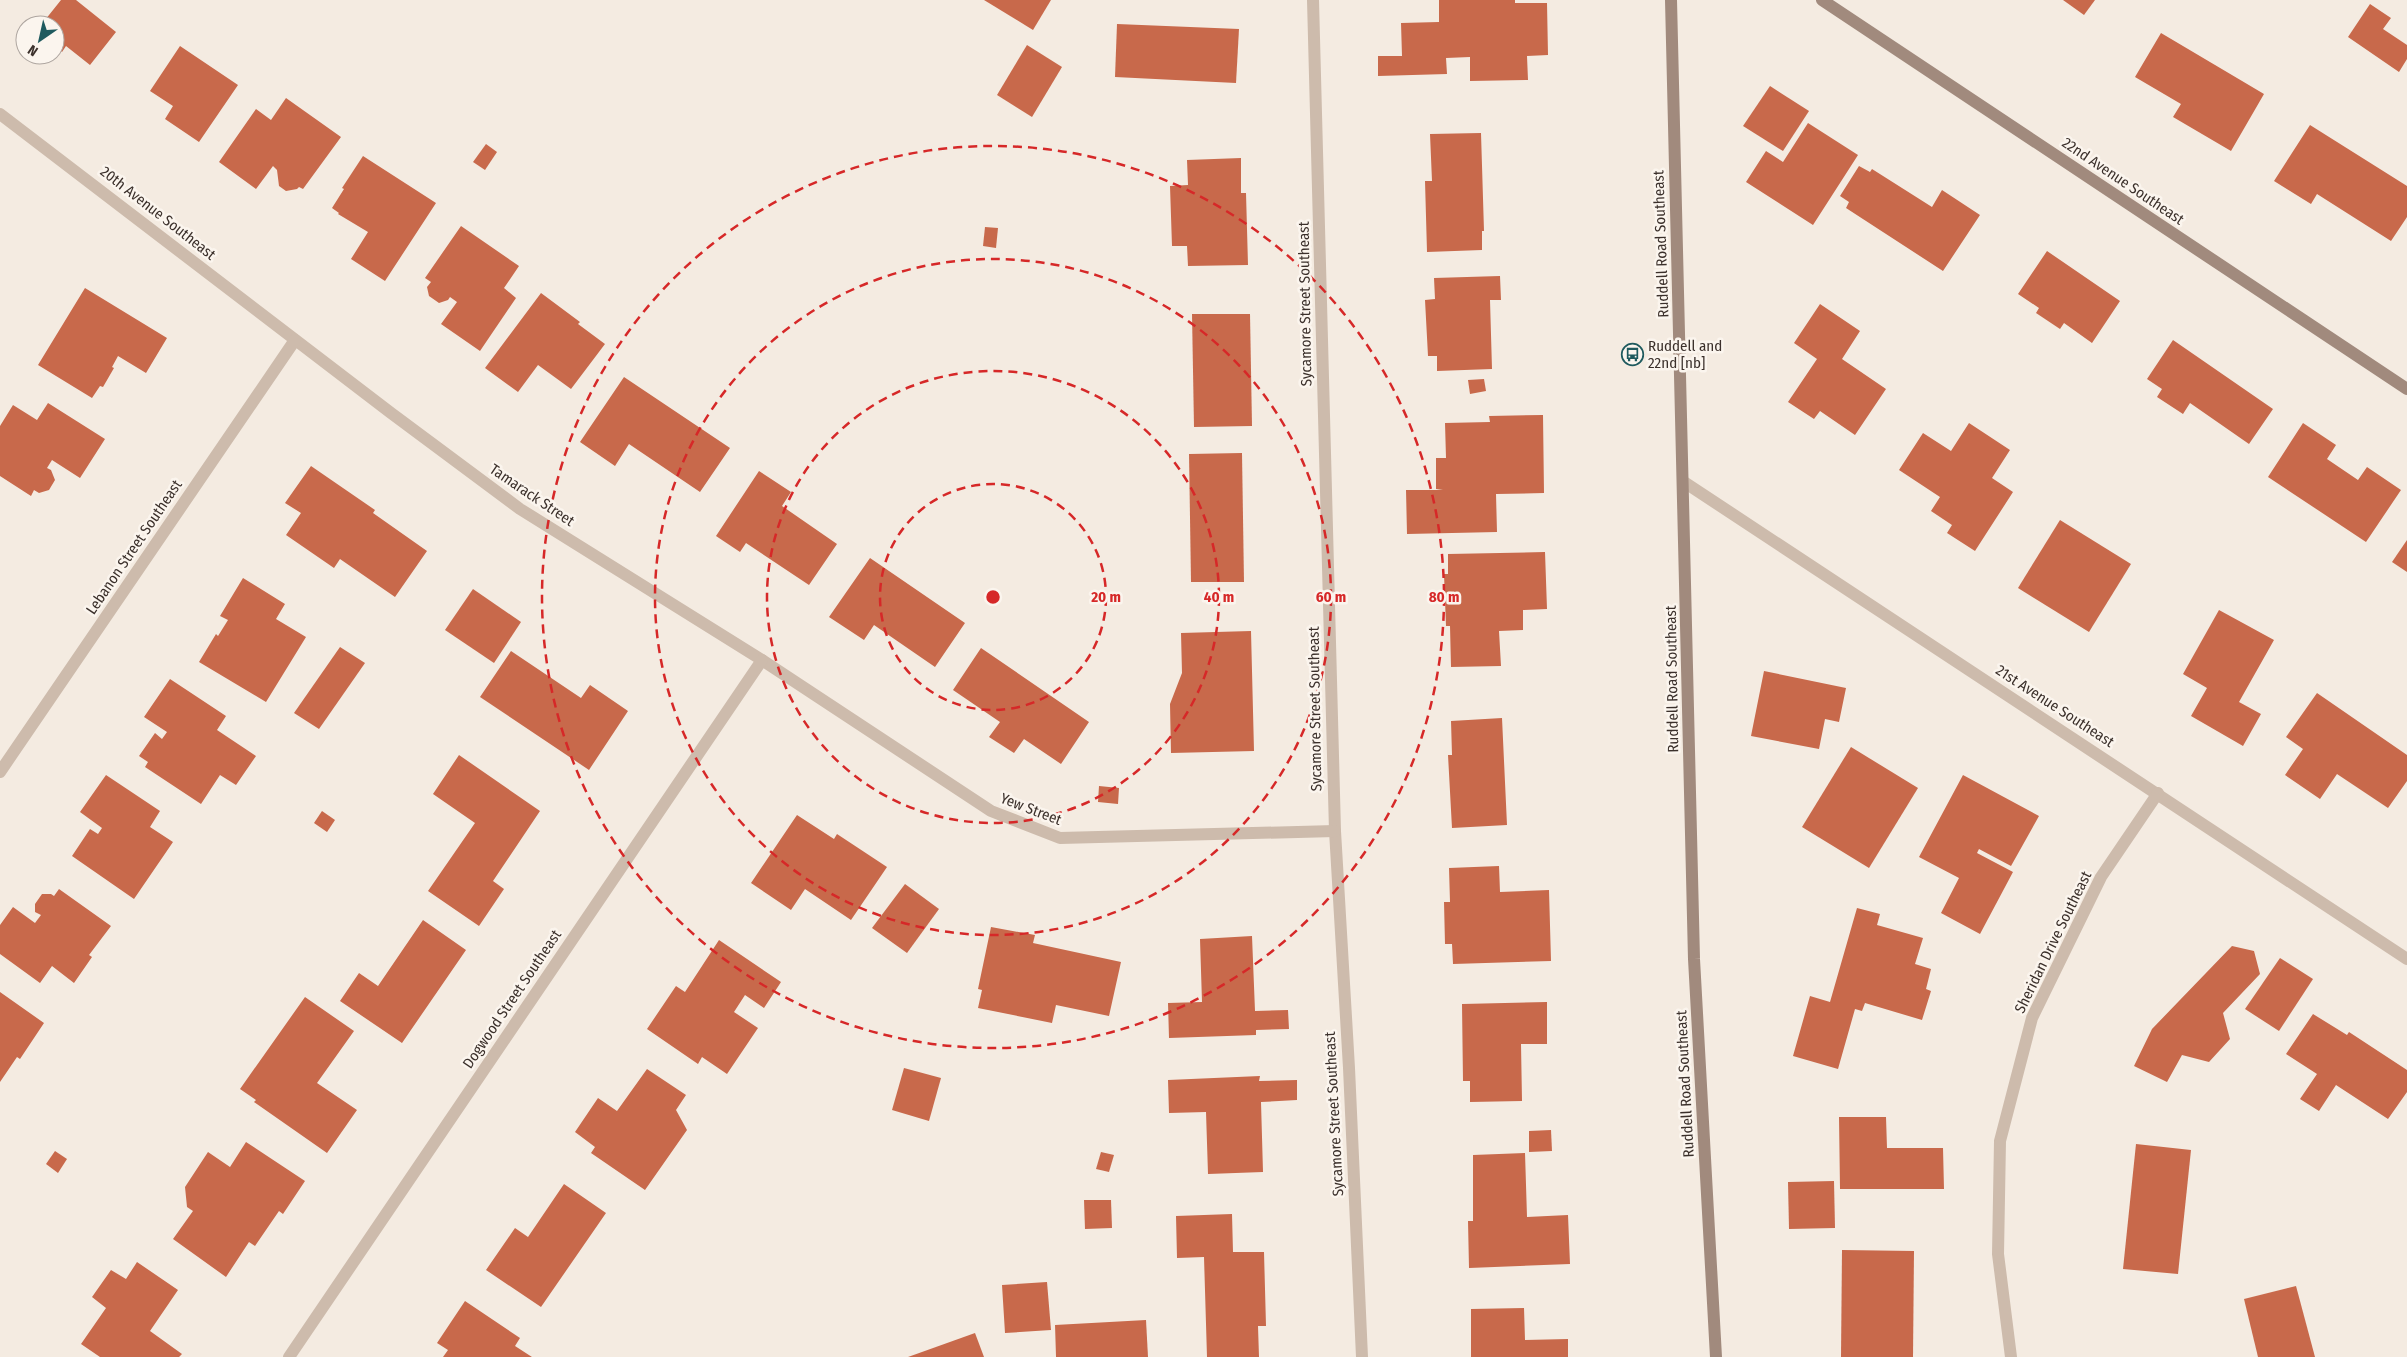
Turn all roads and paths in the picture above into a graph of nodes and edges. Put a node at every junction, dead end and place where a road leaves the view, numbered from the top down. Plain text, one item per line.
1 (1314, 0) edge
2 (1671, 0) edge
3 (1822, 0) edge
4 (0, 114) edge
5 (295, 340) junction
6 (2407, 389) edge
7 (1684, 482) junction
8 (762, 660) junction
9 (0, 772) edge
10 (2158, 793) junction
11 (1335, 831) junction
12 (2407, 959) edge
13 (289, 1357) edge
14 (1362, 1357) edge
15 (1716, 1357) edge
16 (2011, 1357) edge

1 - 11 street, Sycamore Street Southeast
2 - 7 main road, Ruddell Road Southeast
3 - 6 main road, 22nd Avenue Southeast
4 - 5 street, 20th Avenue Southeast
5 - 8 street, Tamarack Street
5 - 9 street, Lebanon Street Southeast
7 - 10 street, 21st Avenue Southeast
7 - 15 main road, Ruddell Road Southeast
8 - 11 street, Yew Street
8 - 13 street, Dogwood Street Southeast
10 - 12 street, 21st Avenue Southeast
10 - 16 street, Sheridan Drive Southeast
11 - 14 street, Sycamore Street Southeast

